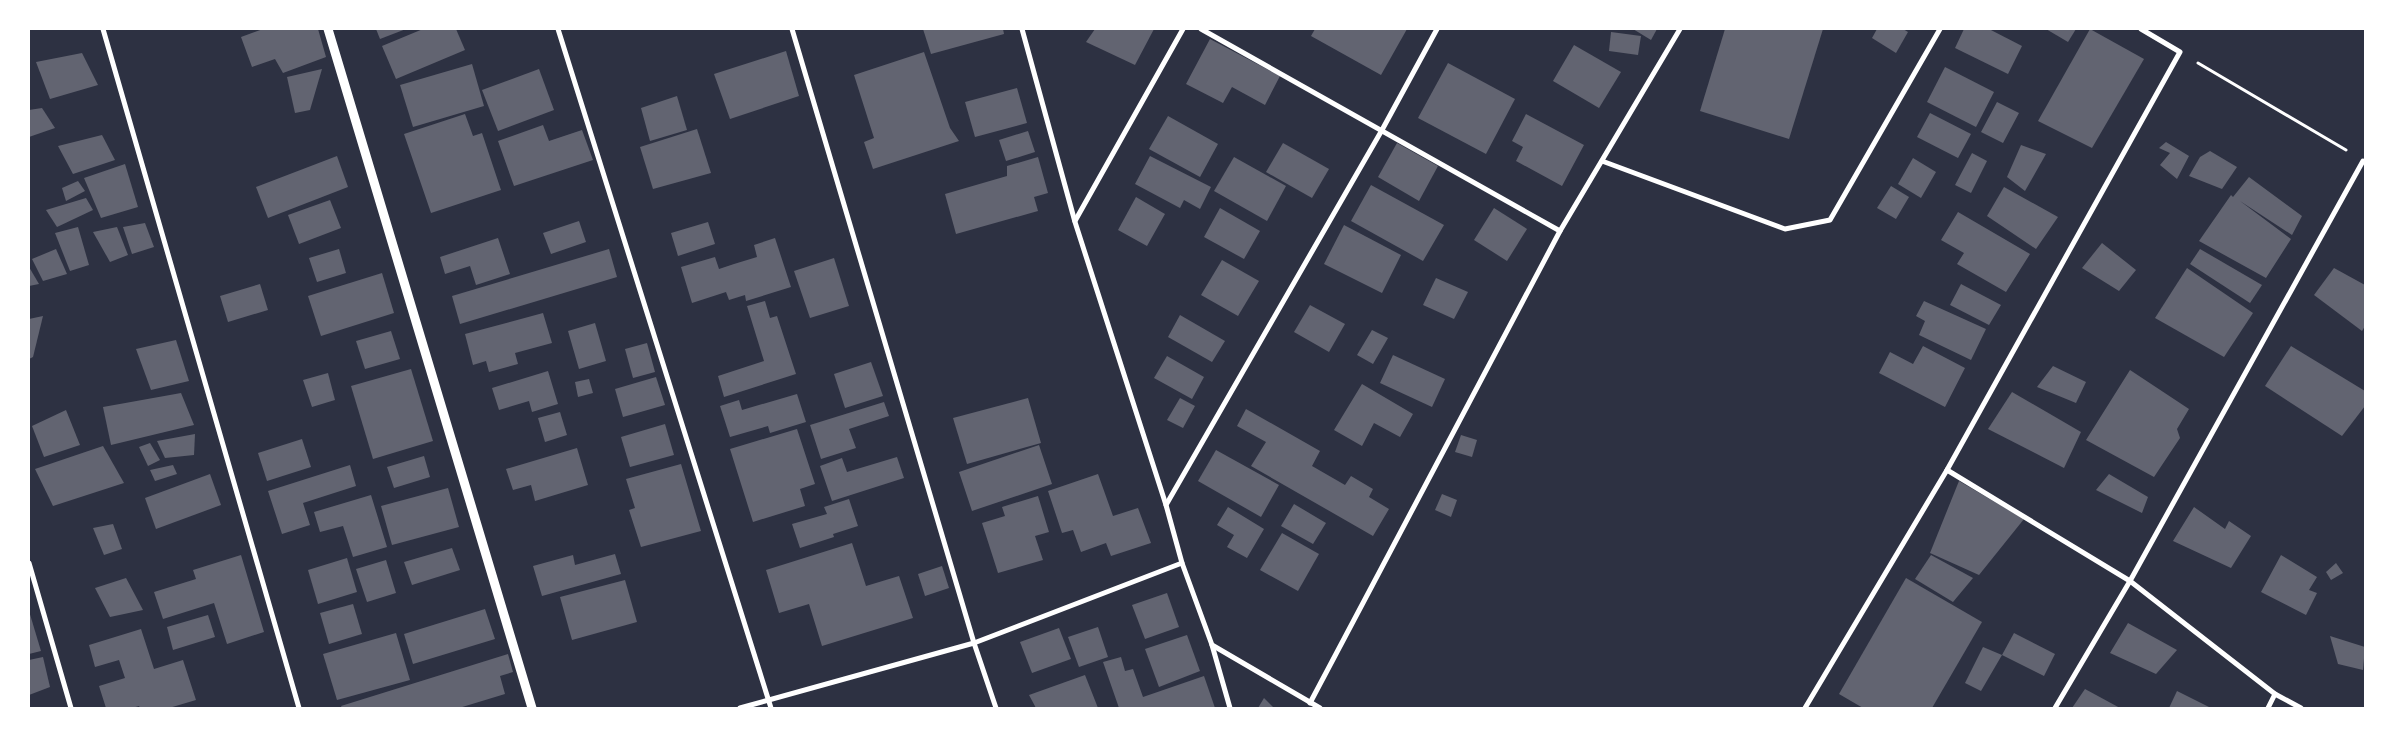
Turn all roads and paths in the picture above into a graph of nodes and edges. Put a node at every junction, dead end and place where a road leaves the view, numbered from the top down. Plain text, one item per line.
1 (103, 29) edge
2 (328, 29) edge
3 (558, 29) edge
4 (792, 29) edge
5 (1022, 29) edge
6 (1183, 29) edge
7 (1201, 29) edge
8 (1437, 29) edge
9 (1680, 29) edge
10 (1940, 29) edge
11 (2140, 29) edge
12 (2180, 52) junction
13 (1382, 130) junction
14 (2363, 160) joint
15 (1602, 161) junction
16 (1075, 222) junction
17 (1560, 231) junction
18 (1947, 470) junction
19 (1166, 505) junction
20 (29, 563) edge
21 (1182, 563) junction
22 (2130, 581) junction
23 (974, 643) junction
24 (1212, 645) junction
25 (2275, 694) junction
26 (769, 700) junction
27 (1310, 703) junction
28 (72, 708) edge
29 (299, 708) edge
30 (532, 708) edge
31 (740, 708) edge
32 (772, 708) edge
33 (996, 708) edge
34 (1230, 708) edge
35 (1320, 708) edge
36 (1805, 708) edge
37 (2055, 708) edge
38 (2268, 708) edge
39 (2301, 708) edge

1 - 29 street
2 - 30 street
3 - 26 street
4 - 23 street
5 - 16 street
6 - 16 street
7 - 13 street
8 - 13 street
9 - 15 street
10 - 15 street
11 - 12 street
12 - 14 path
12 - 18 street
13 - 17 street
13 - 19 street
14 - 22 street
15 - 17 street
16 - 19 street
17 - 27 street
18 - 22 street
18 - 36 street
19 - 21 street
20 - 28 street
21 - 23 street
21 - 24 street
22 - 25 street
22 - 37 street
23 - 26 street
23 - 33 street
24 - 27 street
24 - 34 street
25 - 38 street
25 - 39 street
26 - 31 street
26 - 32 street
27 - 35 street

